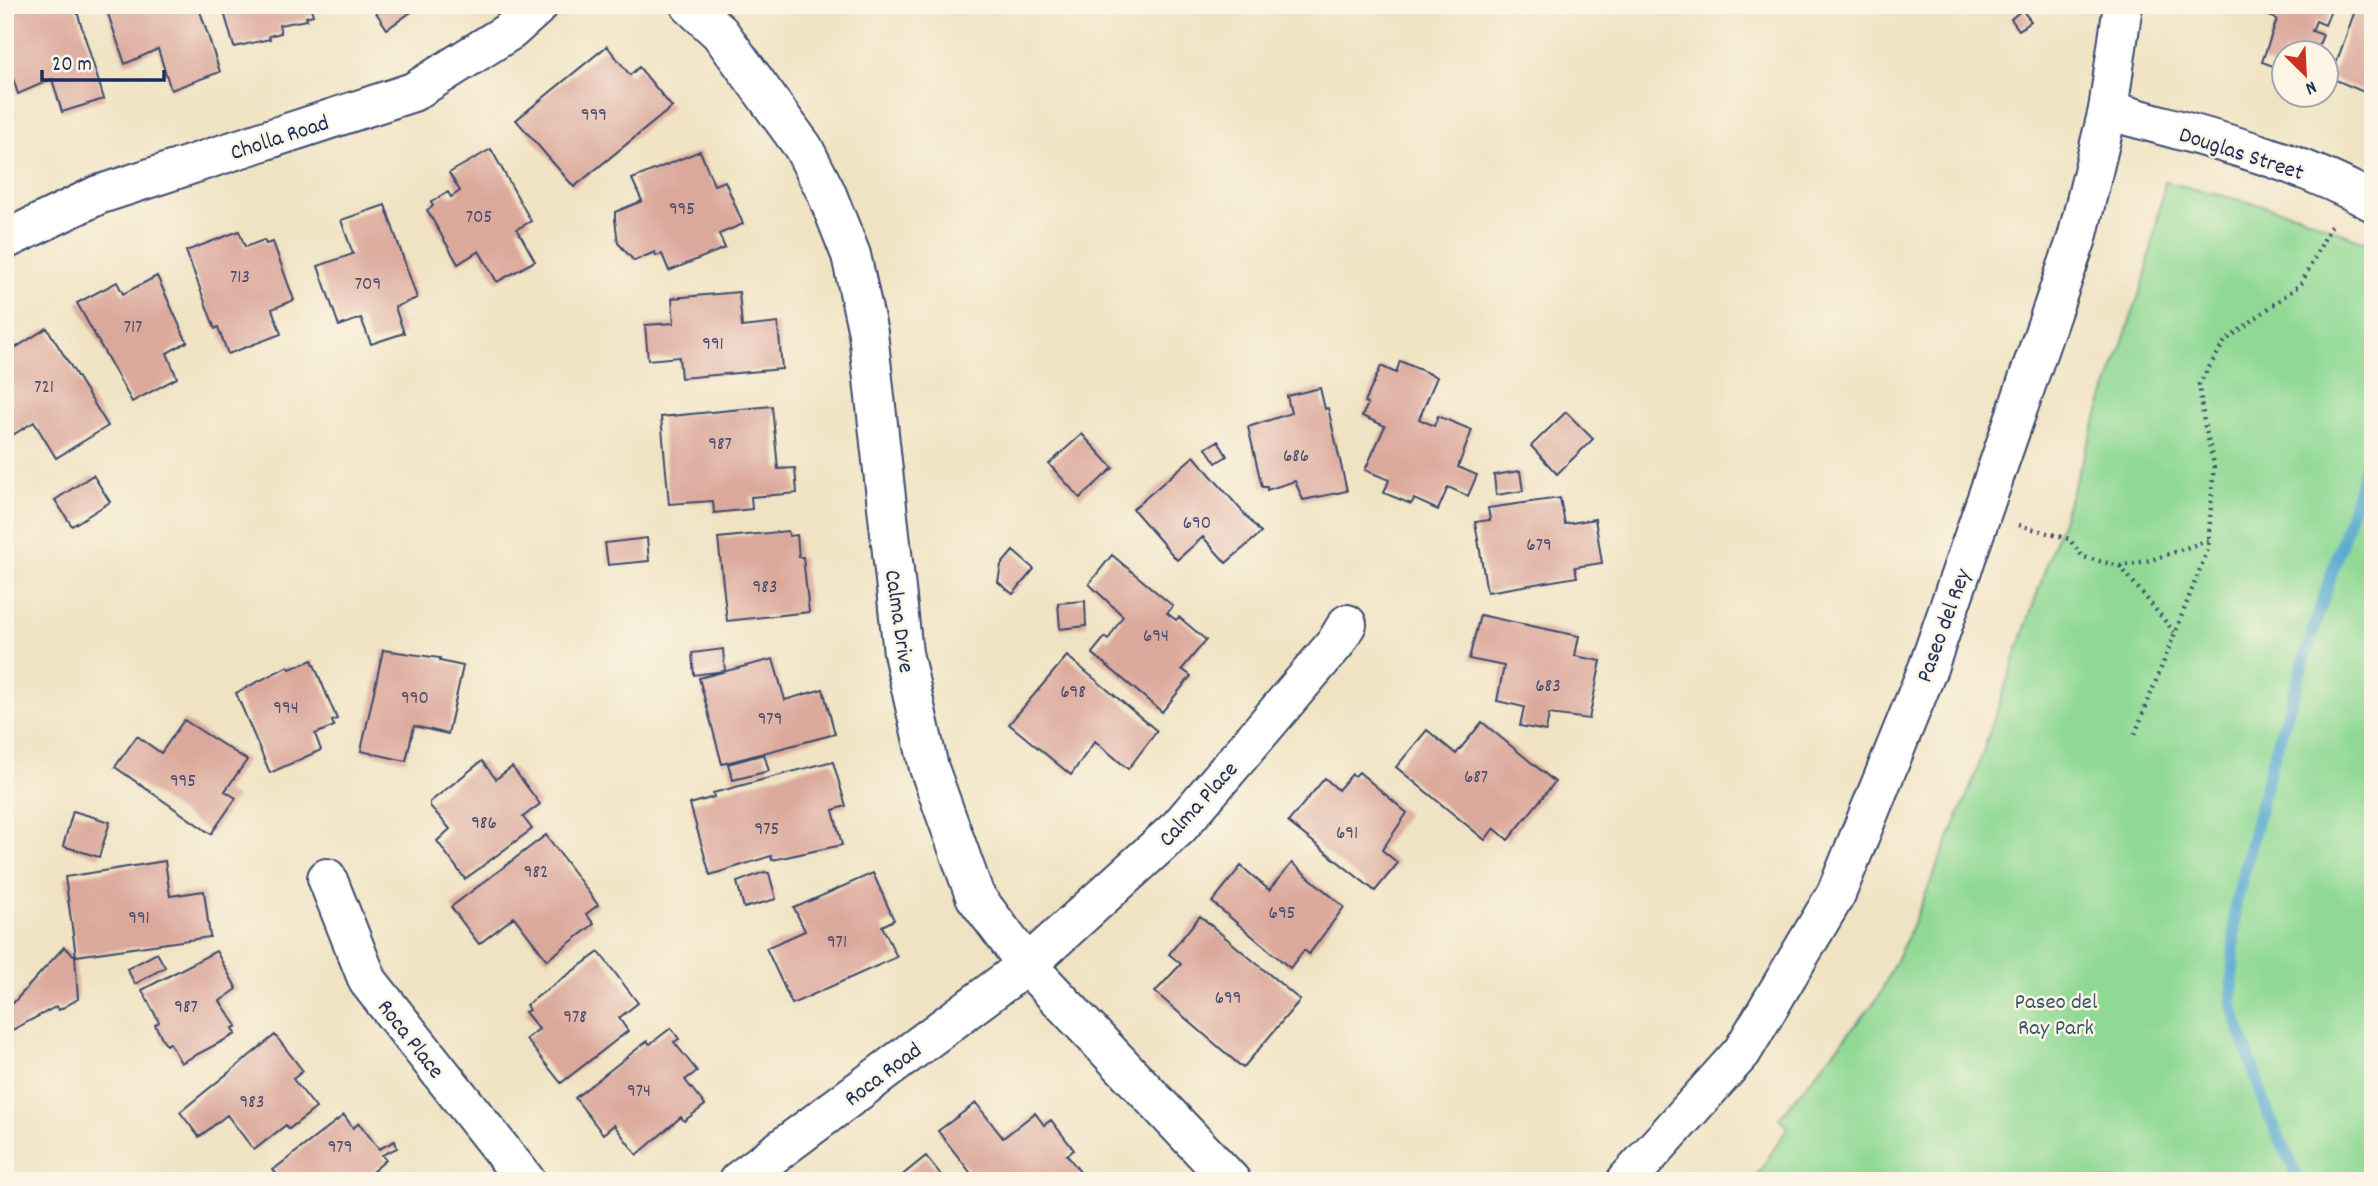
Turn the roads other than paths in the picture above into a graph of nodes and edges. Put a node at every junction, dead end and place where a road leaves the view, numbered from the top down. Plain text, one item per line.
1 (539, 5) edge
2 (690, 5) edge
3 (2123, 5) edge
4 (2108, 110) junction
5 (2361, 195) edge
6 (5, 240) edge
7 (1347, 624) dead end
8 (327, 878) dead end
9 (1027, 965) junction
10 (526, 1181) edge
11 (738, 1181) edge
12 (1231, 1181) edge
13 (1626, 1181) edge

1 - 6 street, Cholla Road
2 - 9 street, Calma Drive
3 - 4 street, Paseo del Rey
4 - 5 street, Douglas Street
4 - 13 street, Paseo del Rey
7 - 9 street, Calma Place
8 - 10 street, Roca Place
9 - 11 street, Roca Road
9 - 12 street, Calma Drive

